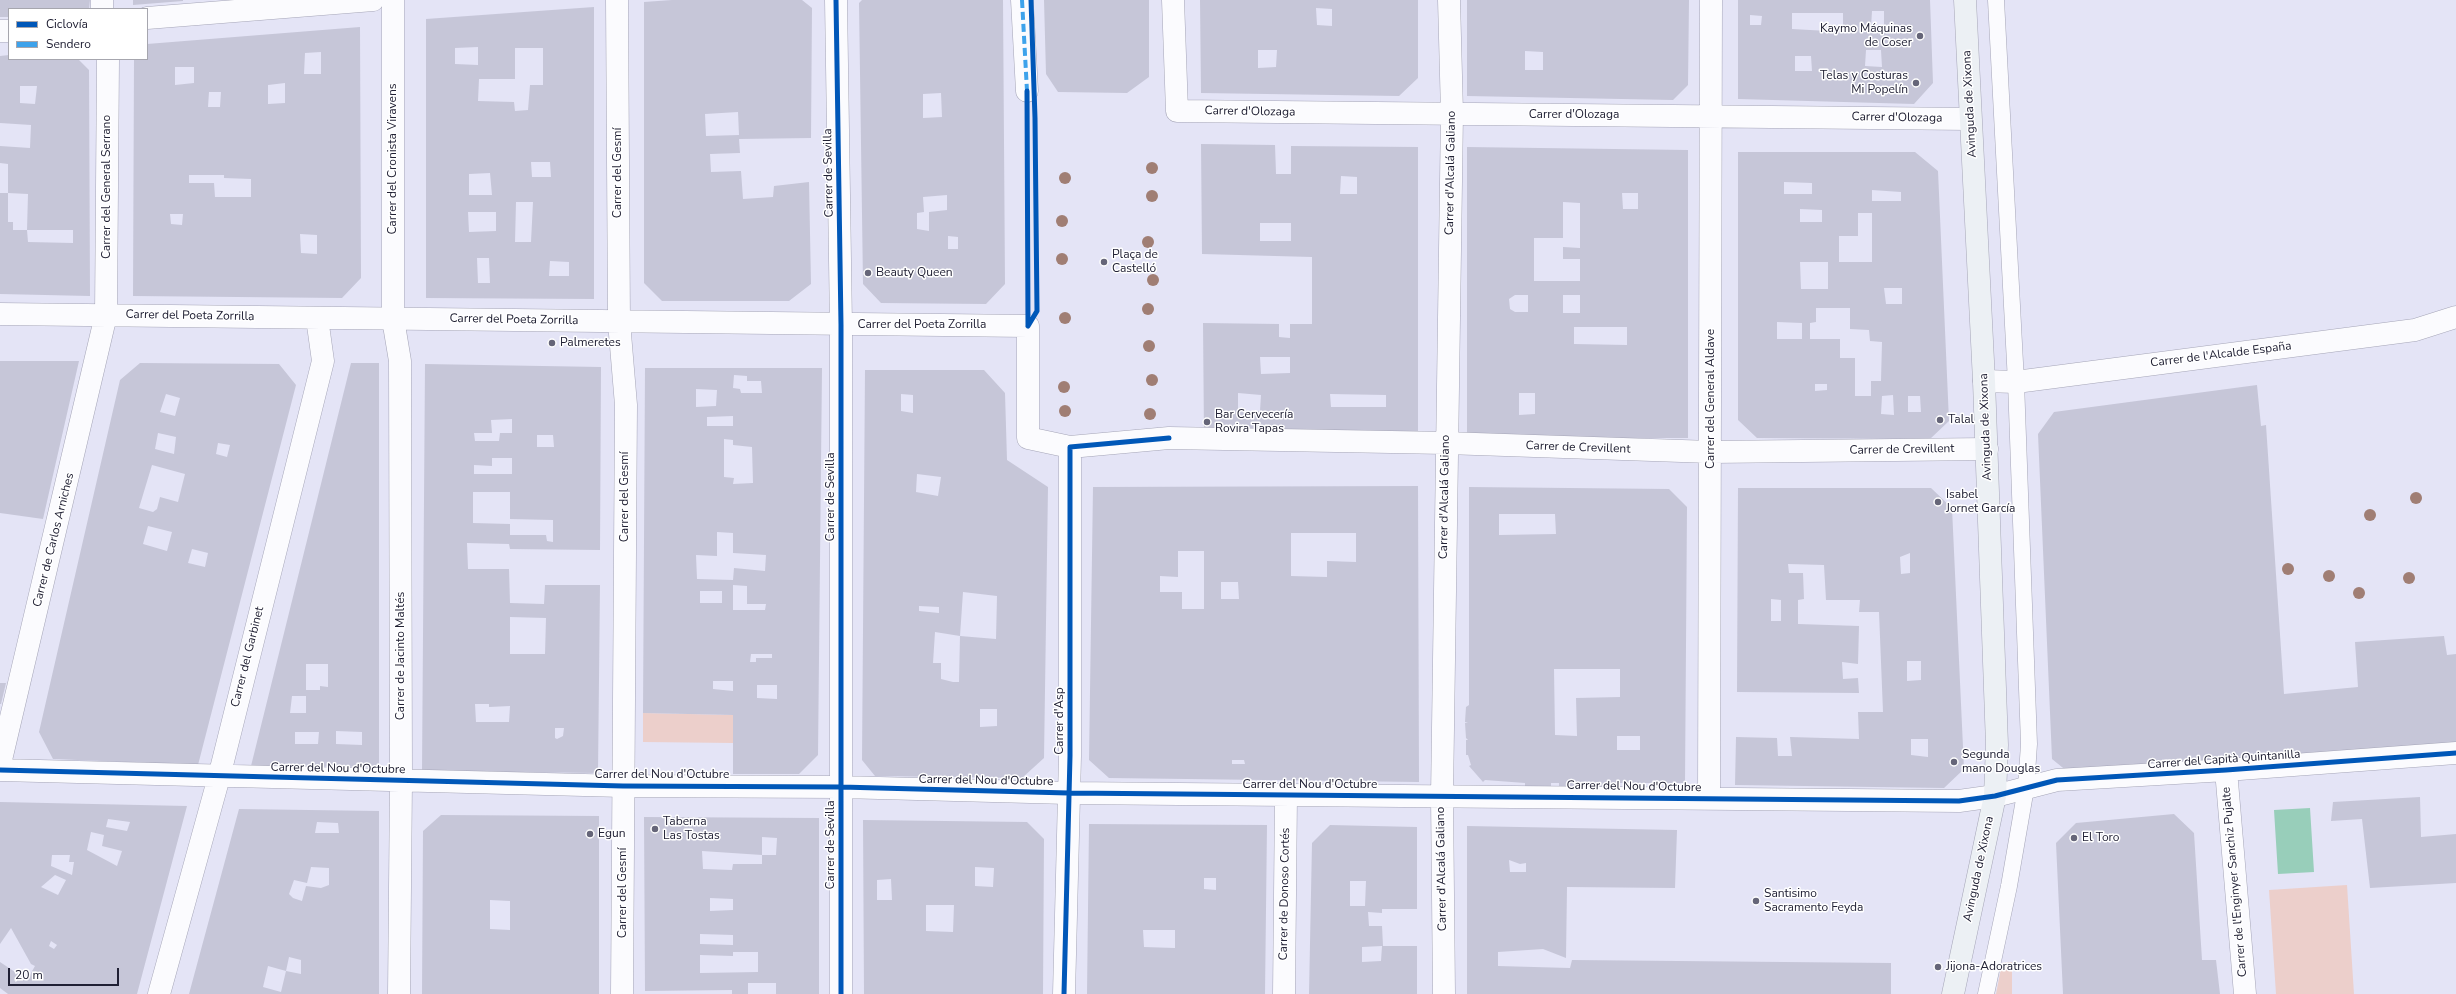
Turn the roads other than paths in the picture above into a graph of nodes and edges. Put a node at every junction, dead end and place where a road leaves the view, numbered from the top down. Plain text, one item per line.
1 (373, 0) edge
2 (393, 0) edge
3 (617, 0) edge
4 (836, 0) edge
5 (1022, 0) edge
6 (1173, 0) edge
7 (1449, 0) edge
8 (1711, 0) edge
9 (1965, 0) edge
10 (1996, 0) edge
11 (148, 18) edge
12 (108, 60) edge
13 (1027, 91) dead end
14 (1452, 113) junction
15 (1711, 116) junction
16 (1970, 119) junction
17 (0, 314) edge
18 (106, 315) junction
19 (2456, 317) edge
20 (317, 318) junction
21 (393, 319) junction
22 (619, 322) junction
23 (841, 325) junction
24 (1984, 381) junction
25 (2016, 382) junction
26 (1446, 443) junction
27 (1070, 447) junction
28 (1987, 449) junction
29 (1711, 452) junction
30 (2456, 753) edge
31 (0, 764) edge
32 (0, 770) edge
33 (2226, 770) junction
34 (218, 777) junction
35 (401, 781) junction
36 (623, 786) junction
37 (841, 787) junction
38 (2026, 788) junction
39 (1068, 792) junction
40 (1286, 795) junction
41 (1442, 796) junction
42 (1995, 796) junction
43 (1709, 798) junction
44 (159, 994) edge
45 (399, 994) edge
46 (622, 994) edge
47 (841, 994) edge
48 (1064, 994) edge
49 (1284, 994) edge
50 (1444, 994) edge
51 (1953, 994) edge
52 (1986, 994) edge
53 (2245, 994) edge

1 - 11 street
2 - 21 street, Carrer del Cronista Viravens
3 - 22 street, Carrer del Gesmí
4 - 23 street, Carrer de Sevilla
5 - 13 street
6 - 14 street, Carrer d'Olozaga
7 - 14 street, Carrer d'Alcalá Galiano
8 - 15 street, Carrer del General Aldave
9 - 16 main road, Avinguda de Xixona
10 - 25 lane
12 - 18 street, Carrer del General Serrano
14 - 15 street, Carrer d'Olozaga
14 - 26 street, Carrer d'Alcalá Galiano
15 - 16 street, Carrer d'Olozaga
15 - 29 street, Carrer del General Aldave
16 - 24 main road, Avinguda de Xixona
17 - 18 street, Carrer del Poeta Zorrilla
18 - 20 street, Carrer del Poeta Zorrilla
18 - 31 street, Carrer de Carlos Arniches
19 - 25 street, Carrer de l'Alcalde España
20 - 21 street, Carrer del Poeta Zorrilla
20 - 34 street, Carrer del Garbinet
21 - 22 street, Carrer del Poeta Zorrilla
21 - 35 street, Carrer de Jacinto Maltés
22 - 23 street, Carrer del Poeta Zorrilla
22 - 36 street, Carrer del Gesmí
23 - 27 street, Carrer del Poeta Zorrilla
23 - 37 street, Carrer de Sevilla
24 - 25 street, Carrer de l'Alcalde España
24 - 28 main road, Avinguda de Xixona
25 - 38 lane
26 - 27 street, Carrer de Crevillent
26 - 29 street, Carrer de Crevillent
26 - 41 street, Carrer d'Alcalá Galiano
27 - 39 street, Carrer d'Asp
28 - 29 street, Carrer de Crevillent
28 - 42 main road, Avinguda de Xixona
29 - 43 street, Carrer del General Aldave
30 - 33 street, Carrer del Capità Quintanilla
32 - 34 street, Carrer del Nou d'Octubre
33 - 38 street, Carrer del Capità Quintanilla
33 - 53 street, Carrer de l'Enginyer Sanchiz Pujalte
34 - 35 street, Carrer del Nou d'Octubre
34 - 44 street, Carrer del Garbinet
35 - 36 street, Carrer del Nou d'Octubre
35 - 45 street, Carrer de Jacinto Maltés
36 - 37 street, Carrer del Nou d'Octubre
36 - 46 street, Carrer del Gesmí
37 - 39 street, Carrer del Nou d'Octubre
37 - 47 street, Carrer de Sevilla
38 - 42 street, Carrer del Capità Quintanilla
38 - 52 lane
39 - 40 street, Carrer del Nou d'Octubre
39 - 48 street, Carrer d'Asp
40 - 41 street, Carrer del Nou d'Octubre
40 - 49 street, Carrer de Donoso Cortés
41 - 43 street, Carrer del Nou d'Octubre
41 - 50 street, Carrer d'Alcalá Galiano
42 - 43 street, Carrer del Nou d'Octubre
42 - 51 main road, Avinguda de Xixona

